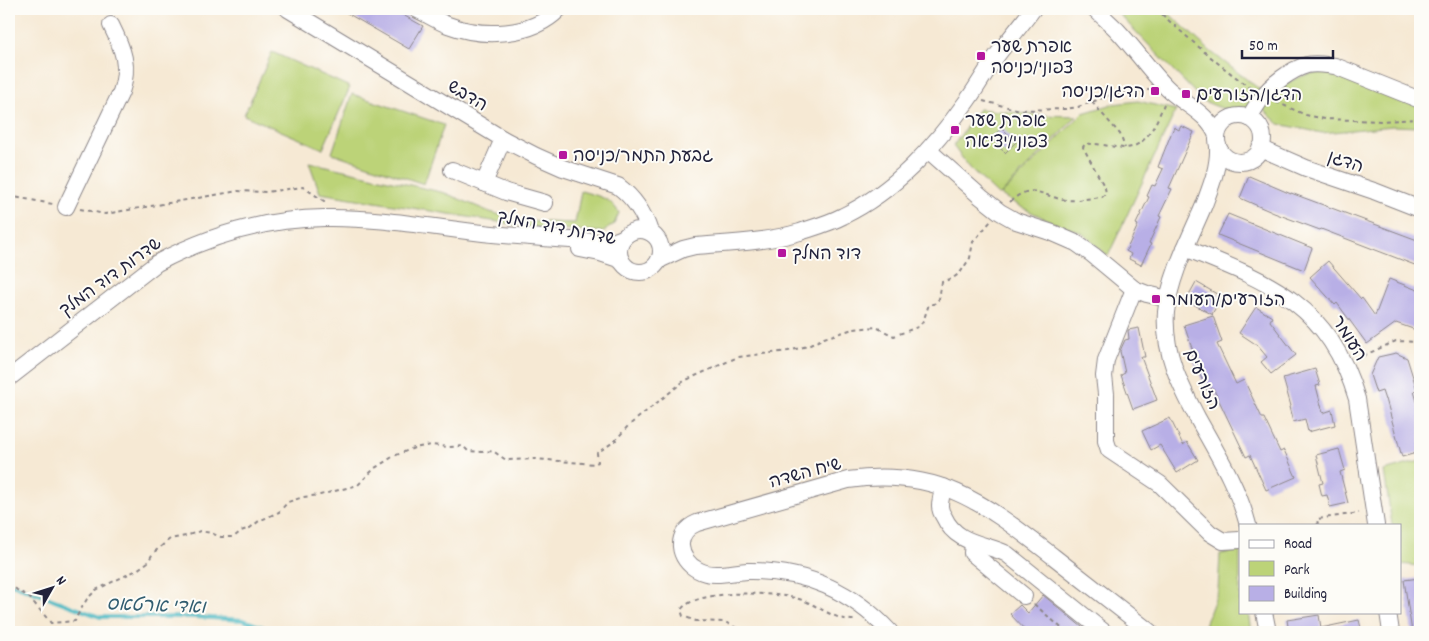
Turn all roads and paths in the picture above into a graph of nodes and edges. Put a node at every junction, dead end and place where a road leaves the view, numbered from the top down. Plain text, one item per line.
1 (288, 9) edge
2 (416, 9) edge
3 (559, 9) edge
4 (1020, 9) edge
5 (1034, 9) edge
6 (1095, 10) edge
7 (112, 25) dead end
8 (998, 54) junction
9 (1170, 91) junction
10 (968, 99) junction
11 (1420, 100) edge
12 (1092, 102) junction
13 (1198, 112) junction
14 (1242, 117) junction
15 (503, 139) junction
16 (1218, 141) junction
17 (1125, 148) junction
18 (1260, 148) junction
19 (928, 150) junction
20 (1244, 161) junction
21 (452, 170) dead end
22 (484, 183) junction
23 (1210, 188) junction
24 (9, 196) edge
25 (634, 201) junction
26 (327, 203) dead end
27 (545, 203) dead end
28 (66, 207) junction
29 (1420, 209) edge
30 (1000, 212) junction
31 (484, 233) junction
32 (653, 234) junction
33 (626, 236) junction
34 (695, 246) junction
35 (1186, 248) junction
36 (621, 260) junction
37 (659, 260) junction
38 (1134, 289) junction
39 (1168, 299) junction
40 (1420, 342) edge
41 (1344, 364) junction
42 (9, 378) edge
43 (944, 487) junction
44 (1375, 518) edge
45 (1248, 524) edge
46 (1318, 524) edge
47 (1239, 540) edge
48 (973, 543) junction
49 (9, 583) edge
50 (1024, 596) joint
51 (870, 613) junction
52 (1264, 614) edge
53 (1388, 614) edge
54 (744, 632) edge
55 (890, 632) edge
56 (1066, 632) edge
57 (1104, 632) edge
58 (1150, 632) edge
59 (1268, 632) edge
60 (1391, 632) edge

1 - 15 street, הדבש
2 - 3 street
4 - 8 street
5 - 8 street
6 - 9 street
7 - 28 street
8 - 10 street
9 - 12 path
9 - 13 street
9 - 17 path
10 - 12 path
10 - 19 street
11 - 14 street
12 - 17 path
13 - 14 street
13 - 16 street
14 - 16 street
14 - 18 street
15 - 22 street
15 - 25 street, הדבש
16 - 20 street
16 - 23 street
17 - 30 path
18 - 20 street
18 - 29 street, הדגן
19 - 30 street
19 - 34 street
20 - 23 street
21 - 22 street
22 - 27 street
23 - 35 street, הזורעים
24 - 28 path
25 - 32 street, הדבש
25 - 33 street
26 - 28 path
30 - 38 street
30 - 49 path
31 - 33 street, שדרות דוד המלך
31 - 36 street, שדרות דוד המלך
31 - 42 street, שדרות דוד המלך
32 - 33 street
32 - 34 street
32 - 37 street
33 - 36 street
34 - 37 street
35 - 39 street, הזורעים
35 - 41 street, העומר
36 - 37 street
38 - 39 street
38 - 47 street
39 - 45 street, הזורעים
40 - 41 path
41 - 44 street, העומר
43 - 48 street
43 - 51 street, שיח השדה
43 - 58 street, שיח השדה
44 - 46 path
48 - 50 street
48 - 57 street
50 - 56 path
51 - 54 path
51 - 55 street, שיח השדה
52 - 59 street
53 - 60 street

